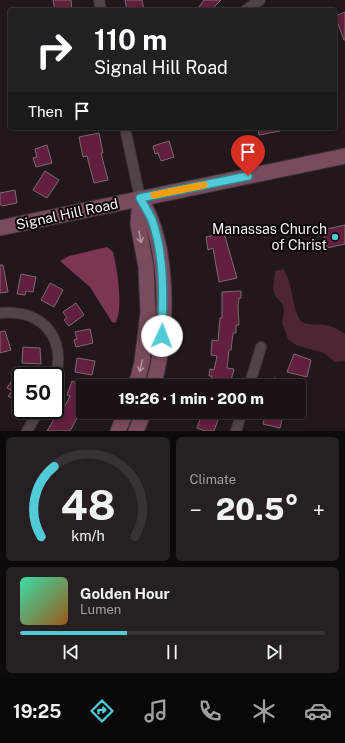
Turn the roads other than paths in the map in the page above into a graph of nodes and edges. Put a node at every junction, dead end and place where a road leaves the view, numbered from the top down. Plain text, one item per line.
1 (260, 0) edge
2 (249, 8) edge
3 (125, 130) edge
4 (345, 156) edge
5 (140, 198) junction
6 (0, 228) edge
7 (0, 313) edge
8 (261, 347) dead end
9 (57, 367) edge
10 (138, 379) edge
11 (153, 379) edge
12 (251, 379) edge
13 (34, 419) edge
14 (123, 419) edge
15 (141, 419) edge
16 (240, 419) edge
17 (27, 431) edge
18 (118, 431) edge
19 (136, 431) edge
20 (236, 431) edge

1 - 2 street
3 - 5 street
4 - 5 main road, Signal Hill Road
5 - 6 main road, Signal Hill Road
5 -> 10 main road
5 - 11 main road
7 - 9 street
8 - 12 street
13 - 17 street
14 - 18 main road
15 - 19 main road
16 - 20 street

